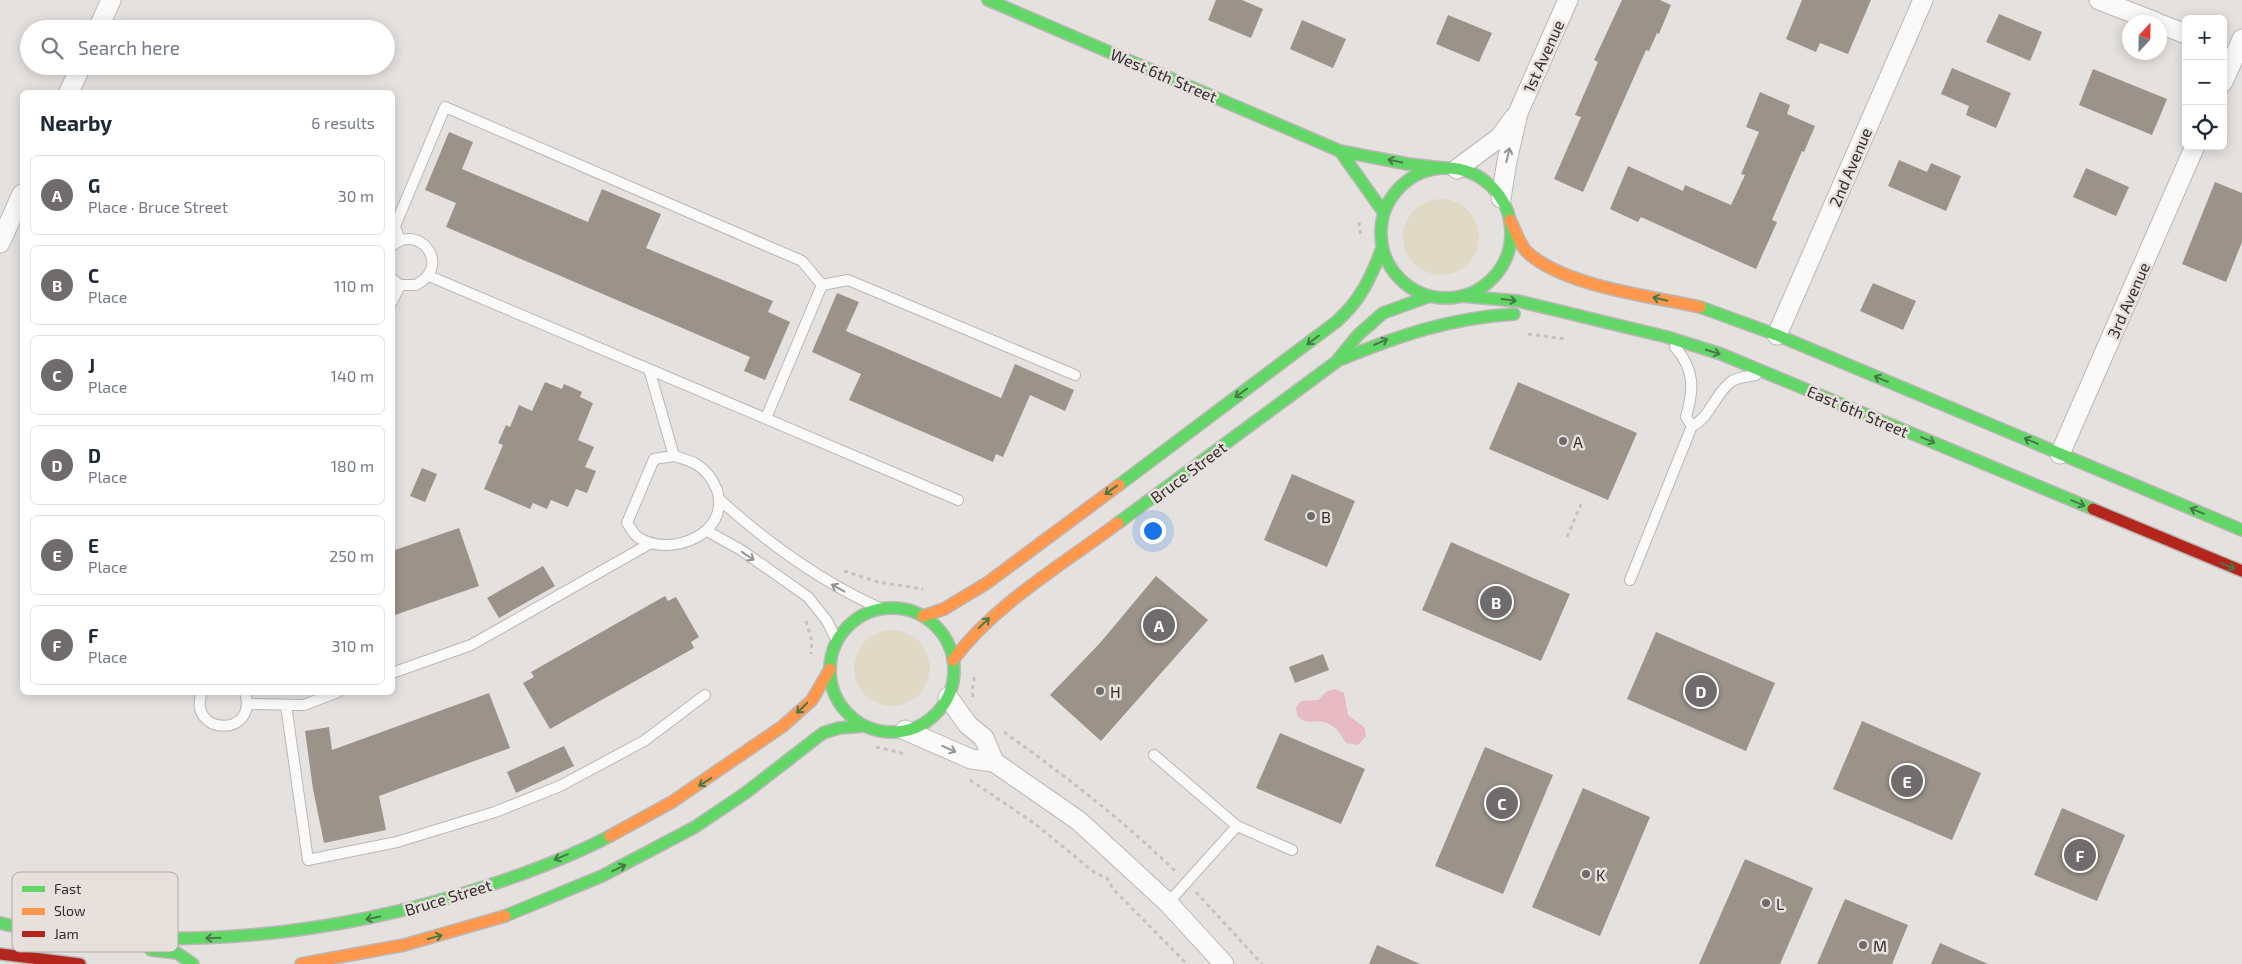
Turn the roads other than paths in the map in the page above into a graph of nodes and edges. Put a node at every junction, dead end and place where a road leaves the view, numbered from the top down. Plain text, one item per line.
1 (111, 0) edge
2 (988, 0) edge
3 (1568, 0) edge
4 (1923, 0) edge
5 (2099, 0) edge
6 (2138, 15) edge
7 (102, 20) edge
8 (2167, 27) edge
9 (2182, 32) edge
10 (2234, 47) edge
11 (2227, 69) edge
12 (77, 75) edge
13 (70, 90) edge
14 (1518, 113) junction
15 (2193, 150) edge
16 (1340, 151) junction
17 (1450, 168) junction
18 (20, 198) edge
19 (1501, 198) junction
20 (1384, 213) junction
21 (1510, 220) junction
22 (0, 243) edge
23 (396, 244) edge
24 (1382, 248) junction
25 (429, 276) junction
26 (396, 282) edge
27 (822, 285) junction
28 (1430, 296) junction
29 (1460, 296) junction
30 (1577, 316) junction
31 (1778, 335) junction
32 (1667, 337) junction
33 (1336, 362) junction
34 (649, 369) junction
35 (1768, 372) junction
36 (1075, 375) dead end
37 (766, 418) junction
38 (1692, 426) junction
39 (2060, 454) junction
40 (674, 456) junction
41 (720, 500) junction
42 (958, 500) dead end
43 (2242, 530) edge
44 (707, 531) junction
45 (651, 543) junction
46 (2242, 571) edge
47 (1630, 580) dead end
48 (882, 609) junction
49 (923, 616) junction
50 (837, 641) junction
51 (953, 660) junction
52 (830, 669) junction
53 (395, 672) edge
54 (202, 695) edge
55 (245, 695) edge
56 (330, 695) edge
57 (705, 695) dead end
58 (948, 697) junction
59 (247, 704) junction
60 (286, 705) junction
61 (865, 726) junction
62 (905, 730) junction
63 (1154, 755) dead end
64 (994, 762) junction
65 (1237, 826) junction
66 (1292, 850) dead end
67 (1168, 903) junction
68 (306, 931) junction
69 (178, 939) edge
70 (300, 943) dead end
71 (168, 952) edge
72 (0, 954) edge
73 (80, 964) edge
74 (193, 964) edge
75 (301, 964) edge
76 (1224, 964) edge

1 - 7 street
2 - 16 street, West 6th Street
3 - 14 street, 1st Avenue
4 - 31 street, 2nd Avenue
5 - 6 street
8 - 9 street
10 - 11 street
12 - 13 street
14 - 17 street, 1st Avenue
19 -> 14 street, 1st Avenue
15 - 39 street, 3rd Avenue
17 -> 16 street, West 6th Street
16 - 20 street
17 - 19 street
17 - 20 street
18 - 22 street
19 - 21 street
20 - 24 street
21 - 29 street
31 -> 21 street
23 - 25 lane
23 - 27 lane
24 - 28 street
24 -> 49 street, Bruce Street
25 - 26 lane
25 - 34 lane
27 - 36 lane
27 - 37 lane
28 - 29 street
28 - 33 street, Bruce Street
29 -> 30 street, East 6th Street
30 - 32 street, East 6th Street
33 -> 30 street
39 -> 31 street
32 -> 35 street, East 6th Street
32 - 38 lane
51 -> 33 street, Bruce Street
34 - 37 lane
34 - 40 lane
35 - 38 lane
35 -> 46 street, East 6th Street
37 - 42 lane
38 - 47 lane
43 -> 39 street
40 - 41 lane
40 - 45 lane
41 - 44 lane
48 -> 41 lane
44 - 45 lane
44 -> 50 lane
45 - 53 lane
48 - 49 street
48 - 50 street
49 - 51 street
50 - 52 street
51 - 58 street
52 - 61 street
52 -> 68 street, Bruce Street
54 - 59 lane
55 - 59 lane
56 - 60 lane
57 - 60 lane
58 - 62 street
58 - 64 street
59 - 60 lane
61 - 62 street
75 -> 61 street, Bruce Street
62 -> 64 street
63 - 65 lane
64 - 67 street
65 - 66 lane
65 - 67 lane
67 - 76 street
68 -> 69 street, Bruce Street
68 - 70 street
71 - 74 street
72 - 73 street

